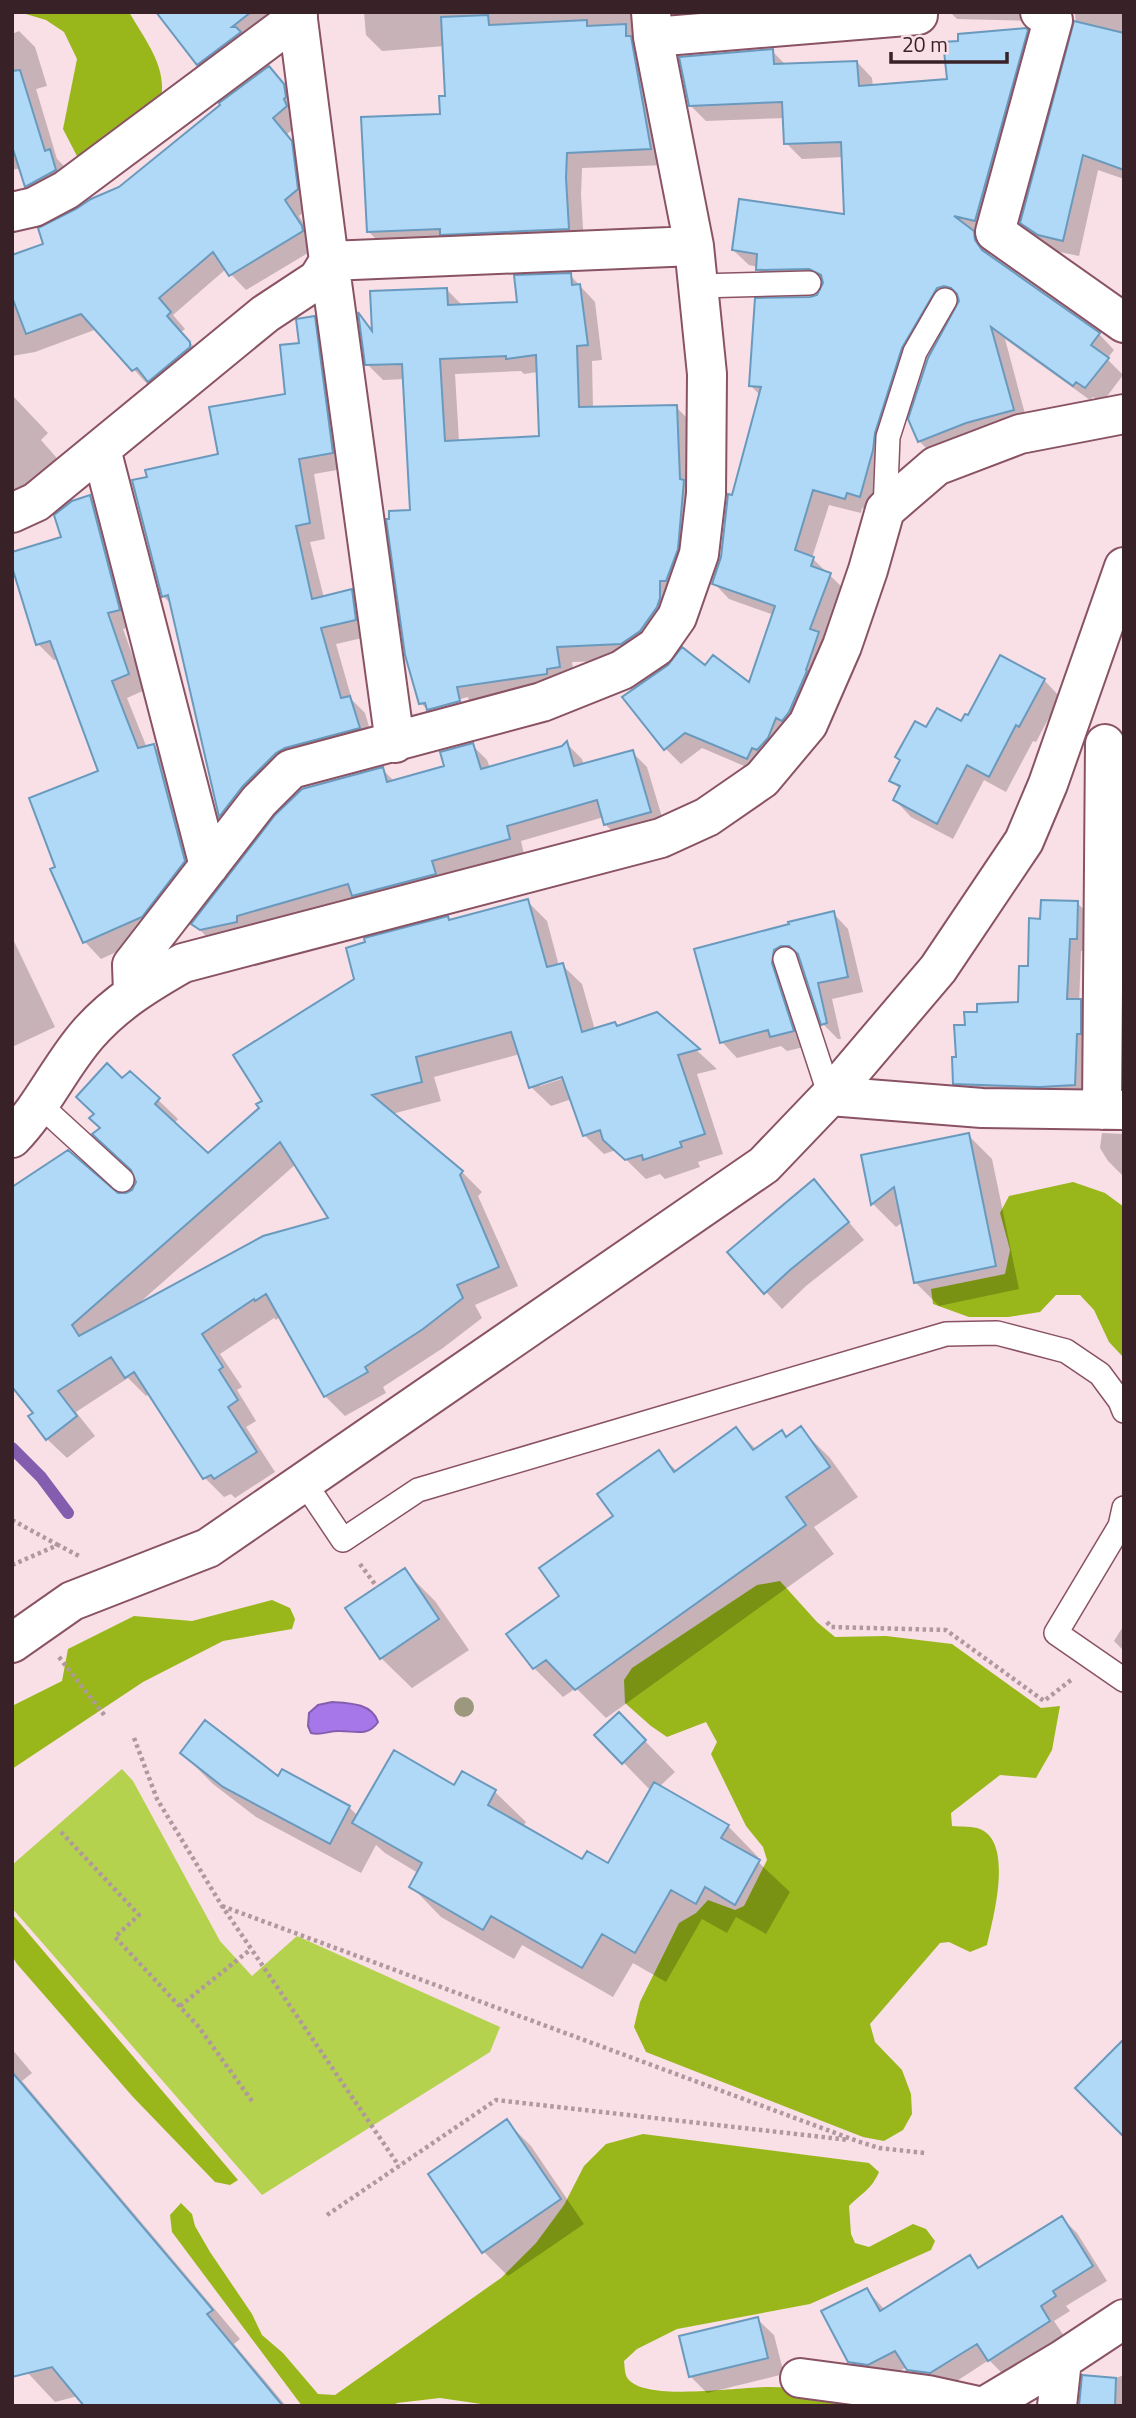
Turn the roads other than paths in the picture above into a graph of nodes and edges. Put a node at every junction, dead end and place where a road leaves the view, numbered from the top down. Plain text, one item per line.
1 (1040, 12) edge
2 (928, 13) edge
3 (298, 15) edge
4 (652, 25) edge
5 (12, 212) edge
6 (694, 246) junction
7 (329, 261) junction
8 (809, 283) dead end
9 (698, 286) junction
10 (945, 300) dead end
11 (1124, 323) edge
12 (1124, 414) edge
13 (101, 449) junction
14 (885, 510) junction
15 (12, 513) edge
16 (1124, 566) edge
17 (1064, 737) junction
18 (395, 743) junction
19 (1114, 747) edge
20 (209, 866) junction
21 (785, 959) dead end
22 (133, 992) junction
23 (831, 1096) junction
24 (40, 1105) junction
25 (1113, 1110) edge
26 (12, 1138) edge
27 (122, 1180) dead end
28 (1124, 1411) edge
29 (304, 1482) junction
30 (1124, 1508) edge
31 (12, 1643) edge
32 (1124, 1680) edge
33 (1124, 2319) edge
34 (1062, 2360) junction
35 (800, 2378) dead end
36 (978, 2406) edge
37 (985, 2406) edge
38 (1057, 2406) edge

1 - 11 street
2 - 4 street
3 - 5 street
3 - 7 street
4 - 6 street
6 - 7 street
6 - 9 street
7 - 13 street
7 - 18 street
8 - 9 lane
9 - 18 street
10 - 14 lane
12 - 14 street
13 - 15 street
13 - 20 street
14 - 22 street
16 - 17 street
17 - 19 street
17 - 23 street
18 - 20 street
19 - 25 street
20 - 22 street
21 - 23 lane
22 - 24 street
23 - 25 street
23 - 29 street
24 - 26 street
24 - 27 lane
28 - 29 lane
29 - 31 street
30 - 32 lane
33 - 34 street
34 - 37 street
34 - 38 street
35 - 36 street

